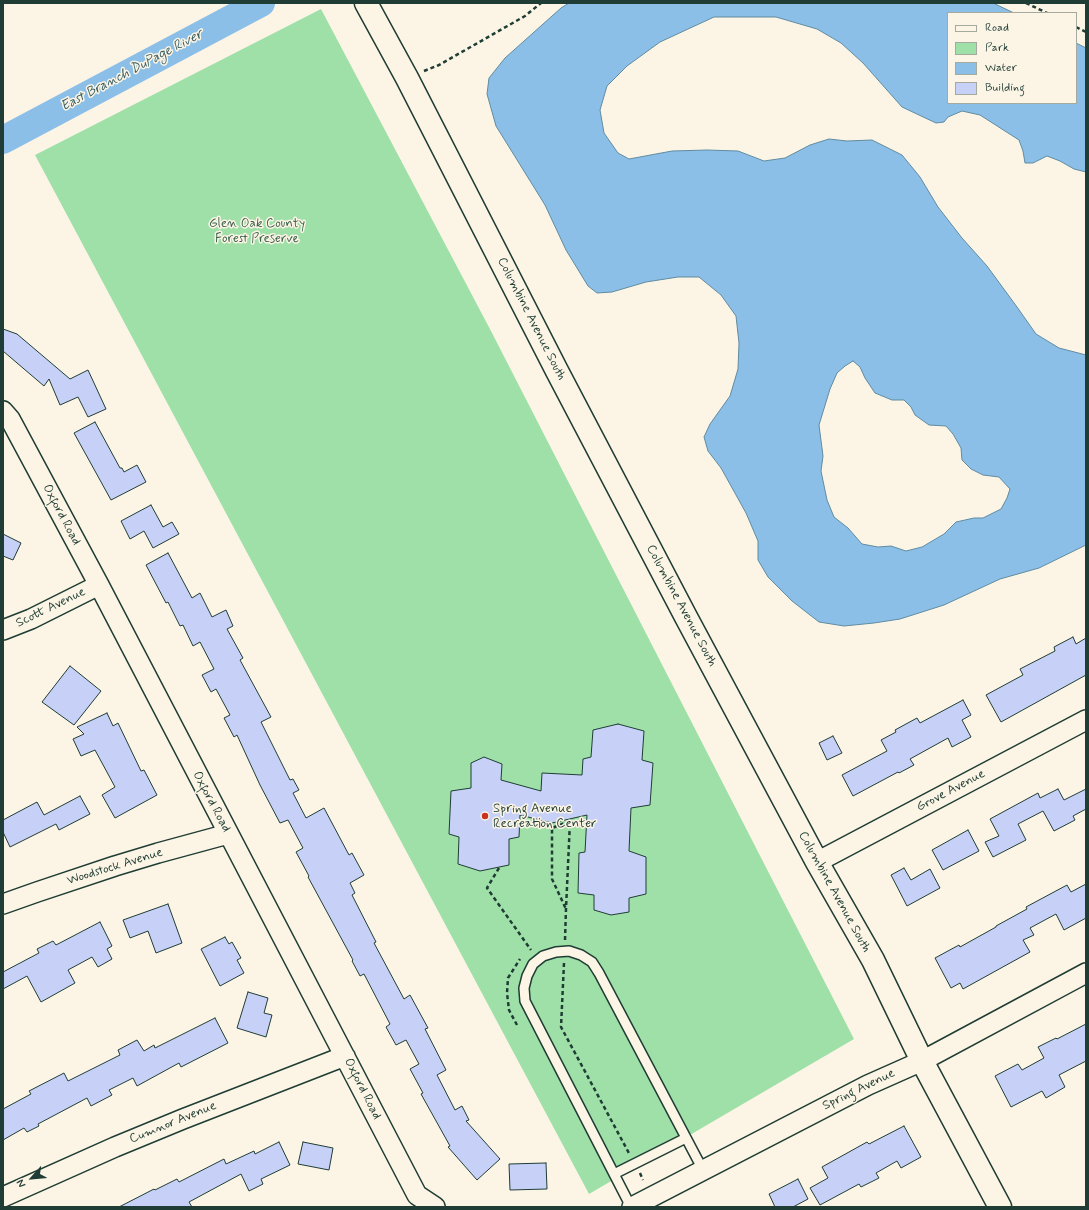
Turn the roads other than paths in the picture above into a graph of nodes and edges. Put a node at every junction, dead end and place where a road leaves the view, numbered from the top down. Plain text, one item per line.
1 (366, 3) edge
2 (3, 411) edge
3 (99, 585) junction
4 (3, 630) edge
5 (1086, 720) edge
6 (228, 834) junction
7 (817, 862) junction
8 (3, 904) edge
9 (1086, 973) edge
10 (345, 1056) junction
11 (922, 1061) junction
12 (686, 1138) junction
13 (703, 1170) junction
14 (614, 1174) junction
15 (3, 1197) edge
16 (417, 1201) edge
17 (435, 1207) edge
18 (632, 1207) edge
19 (1000, 1207) edge

1 - 7 main road, Columbine Avenue South
2 - 3 street, Oxford Road
3 - 4 street, Scott Avenue
3 - 6 street, Oxford Road
5 - 7 street, Grove Avenue
6 - 8 street, Woodstock Avenue
6 - 10 street, Oxford Road
7 - 11 main road, Columbine Avenue South
9 - 11 street, Spring Avenue
10 - 15 street, Cumnor Avenue
10 - 16 street, Oxford Road
11 - 13 street, Spring Avenue
11 - 19 main road, Columbine Avenue South
12 - 13 lane
12 - 14 lane
12 - 14 lane
13 - 18 street, Spring Avenue
14 - 18 lane
16 - 17 street, Oxford Road

